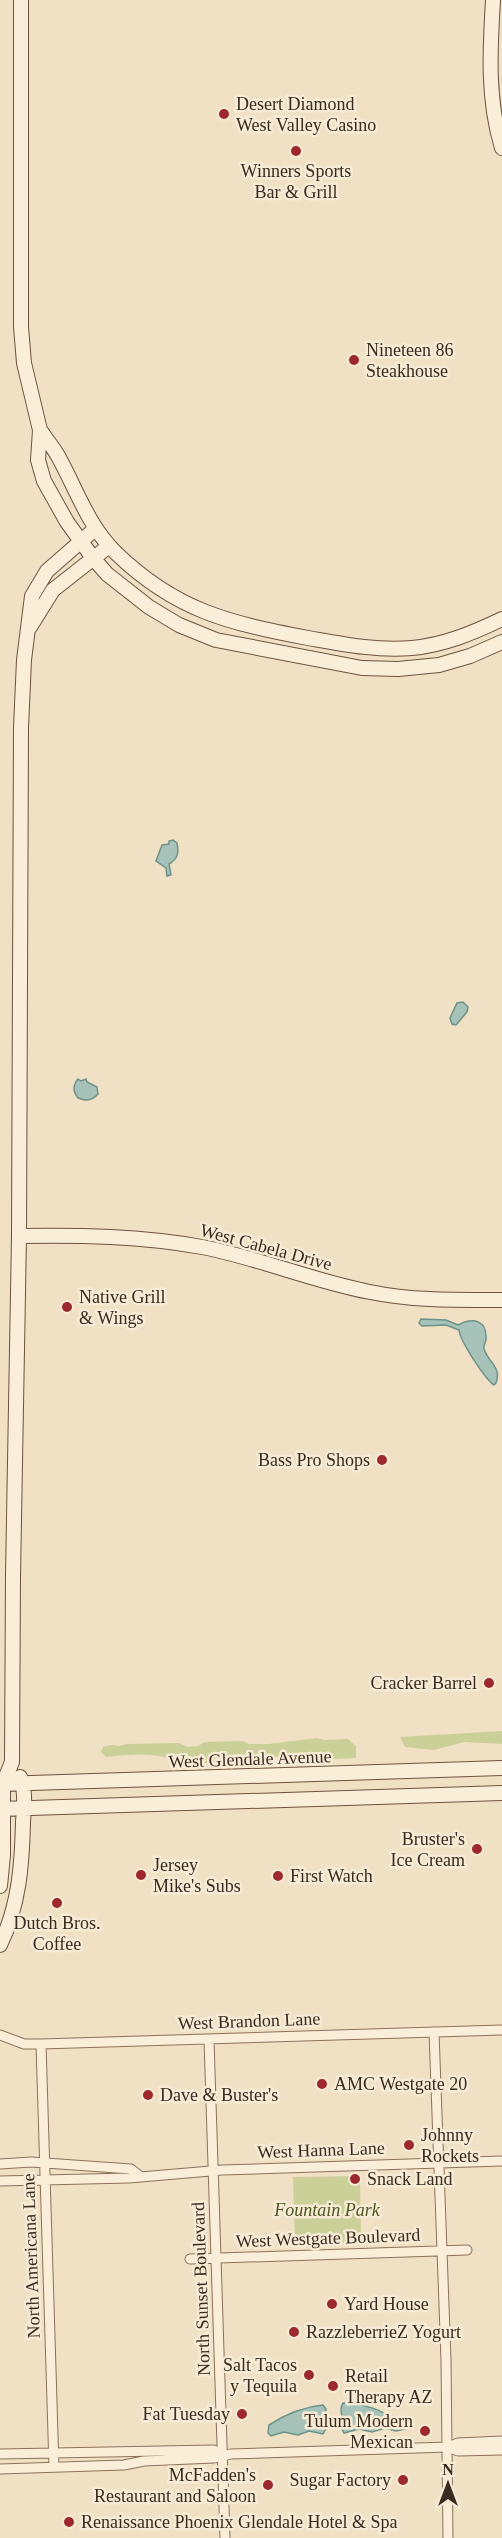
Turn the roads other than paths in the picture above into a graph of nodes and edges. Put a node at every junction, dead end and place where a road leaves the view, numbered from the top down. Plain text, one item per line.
1 (21, 0) edge
2 (493, 0) edge
3 (502, 148) edge
4 (40, 430) junction
5 (95, 529) junction
6 (80, 541) junction
7 (109, 546) junction
8 (93, 558) junction
9 (502, 619) edge
10 (28, 632) junction
11 (502, 642) edge
12 (20, 1236) junction
13 (502, 1300) edge
14 (12, 1762) junction
15 (502, 1768) edge
16 (2, 1784) edge
17 (23, 1784) junction
18 (502, 1793) edge
19 (24, 1808) junction
20 (2, 1809) edge
21 (0, 1886) edge
22 (0, 1945) edge
23 (502, 2030) edge
24 (434, 2032) junction
25 (0, 2035) edge
26 (209, 2040) junction
27 (41, 2044) junction
28 (502, 2161) edge
29 (0, 2163) edge
30 (438, 2163) junction
31 (45, 2165) junction
32 (213, 2171) junction
33 (141, 2176) junction
34 (45, 2180) junction
35 (0, 2181) edge
36 (467, 2250) dead end
37 (441, 2251) junction
38 (217, 2258) junction
39 (190, 2259) dead end
40 (502, 2441) edge
41 (448, 2447) junction
42 (502, 2450) edge
43 (54, 2453) junction
44 (0, 2454) edge
45 (222, 2455) junction
46 (54, 2467) junction
47 (0, 2469) edge
48 (225, 2538) edge
49 (448, 2538) edge

1 - 4 street
2 - 3 street
4 - 5 street
4 - 6 street
5 - 6 street
5 - 7 street
6 - 8 street
6 - 10 street
7 - 8 street
7 - 9 street
8 - 10 street
8 - 11 street
10 - 12 street
12 - 13 street, West Cabela Drive
12 - 14 street
14 - 16 street
14 - 17 street
15 - 17 street, West Glendale Avenue
16 - 17 street, West Glendale Avenue
16 - 20 street
17 - 19 street
18 - 19 street
19 - 20 street
19 - 22 street
20 - 21 street
23 - 24 street, West Brandon Lane
24 - 26 street, West Brandon Lane
24 - 30 street
25 - 27 street, West Brandon Lane
26 - 27 street, West Brandon Lane
26 - 32 street, North Sunset Boulevard
27 - 31 street, North Americana Lane
28 - 30 street, West Hanna Lane
29 - 31 street, West Hanna Lane
30 - 32 street, West Hanna Lane
30 - 37 street
31 - 33 street, West Hanna Lane
31 - 34 street, North Americana Lane
32 - 33 street, West Hanna Lane
32 - 38 street, North Sunset Boulevard
33 - 34 street, West Hanna Lane
34 - 35 street, West Hanna Lane
34 - 43 street, North Americana Lane
36 - 37 street, West Westgate Boulevard
37 - 38 street, West Westgate Boulevard
37 - 41 street
38 - 39 street, West Westgate Boulevard
38 - 45 street, North Sunset Boulevard
40 - 41 street
41 - 42 street
41 - 45 street
41 - 49 street
43 - 44 street
43 - 45 street
43 - 46 street, North Americana Lane
45 - 46 street
45 - 48 street, North Sunset Boulevard
46 - 47 street

